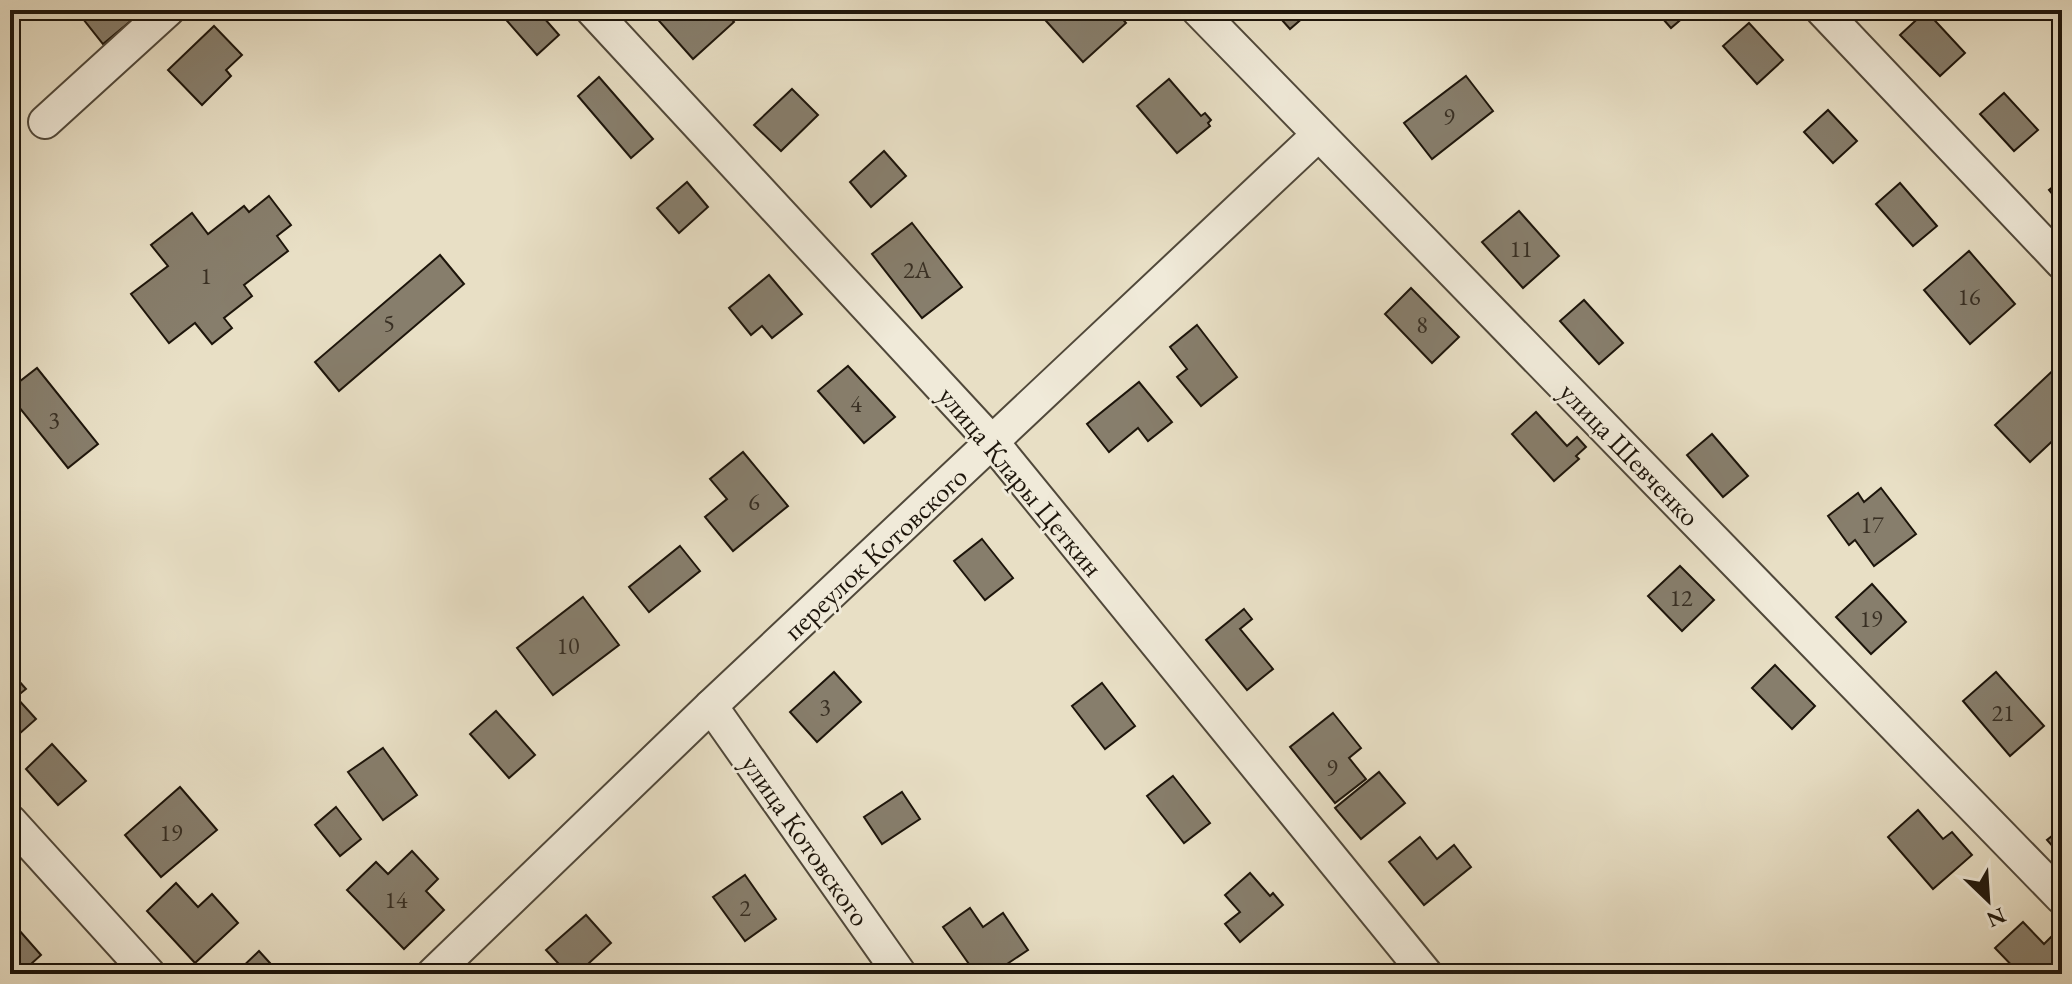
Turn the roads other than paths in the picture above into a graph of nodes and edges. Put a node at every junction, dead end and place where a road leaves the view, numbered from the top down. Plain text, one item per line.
1 (168, 10) edge
2 (592, 10) edge
3 (1198, 10) edge
4 (1822, 10) edge
5 (45, 122) dead end
6 (1318, 135) junction
7 (2062, 263) edge
8 (993, 443) junction
9 (711, 706) junction
10 (10, 821) edge
11 (2062, 898) edge
12 (149, 974) edge
13 (433, 974) edge
14 (900, 974) edge
15 (1426, 974) edge

1 - 5 street
2 - 8 street, улица Клары Цеткин
3 - 6 street, улица Шевченко
4 - 7 street
6 - 8 street, переулок Котовского
6 - 11 street, улица Шевченко
8 - 9 street, переулок Котовского
8 - 15 street, улица Клары Цеткин
9 - 13 street, переулок Котовского
9 - 14 street, улица Котовского
10 - 12 street

